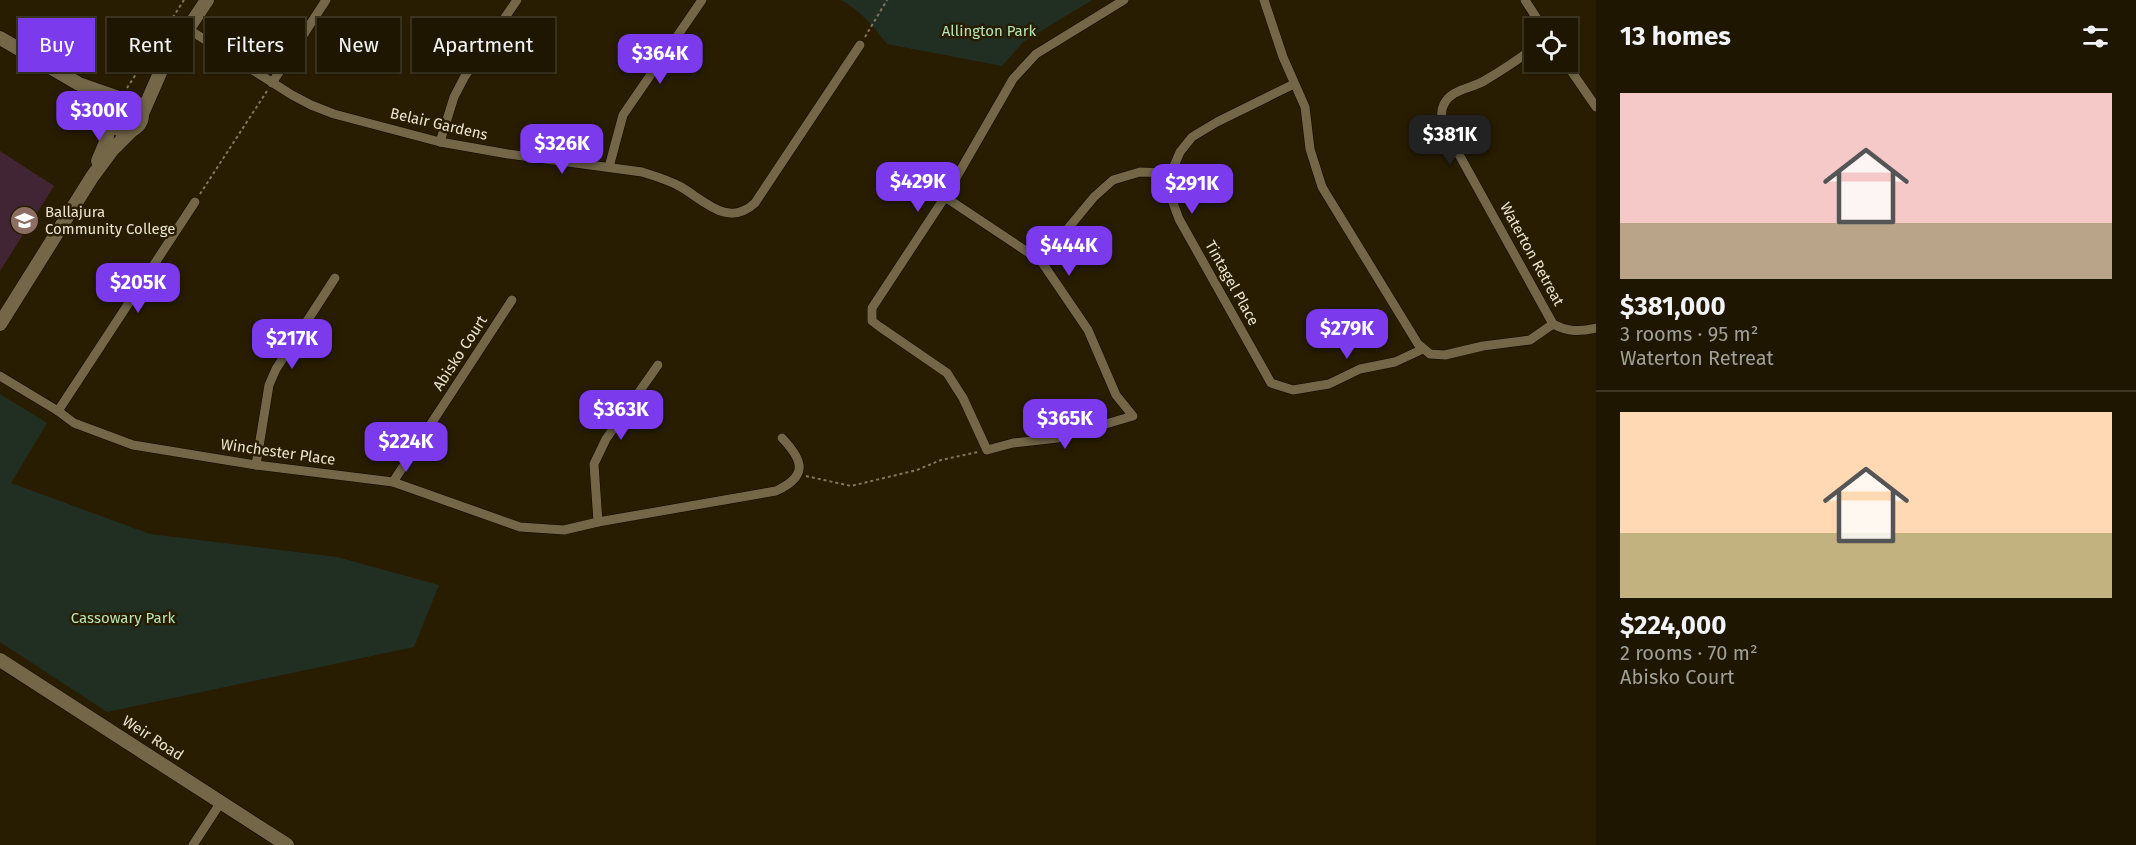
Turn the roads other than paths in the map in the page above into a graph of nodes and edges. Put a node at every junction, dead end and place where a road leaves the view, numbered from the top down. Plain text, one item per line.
1 (207, 0) edge
2 (326, 0) edge
3 (517, 0) edge
4 (702, 0) edge
5 (1124, 0) edge
6 (1264, 0) edge
7 (1525, 0) edge
8 (1537, 18) edge
9 (193, 21) edge
10 (193, 32) edge
11 (0, 38) edge
12 (860, 45) road end
13 (1524, 56) edge
14 (155, 72) edge
15 (160, 72) edge
16 (1572, 72) edge
17 (272, 83) junction
18 (80, 84) junction
19 (1294, 84) junction
20 (125, 96) junction
21 (1596, 107) edge
22 (142, 114) junction
23 (110, 116) junction
24 (133, 129) junction
25 (440, 142) junction
26 (609, 167) junction
27 (1171, 173) junction
28 (92, 177) junction
29 (945, 197) junction
30 (195, 202) road end
31 (1041, 261) junction
32 (335, 278) dead end
33 (512, 300) dead end
34 (0, 324) edge
35 (1553, 324) junction
36 (1596, 328) edge
37 (1423, 349) junction
38 (658, 365) dead end
39 (0, 376) edge
40 (58, 411) junction
41 (782, 438) dead end
42 (256, 465) junction
43 (393, 482) junction
44 (598, 522) junction
45 (0, 660) edge
46 (221, 802) junction
47 (193, 845) edge
48 (287, 845) edge

1 - 9 street
2 - 17 street
3 - 25 street
4 - 26 street
5 - 29 street
6 - 19 street
7 - 8 street
10 - 17 street, Belair Gardens
11 - 18 street
12 - 26 street, Belair Gardens
13 - 35 street, Waterton Retreat
14 - 20 street
15 - 22 street
16 - 21 street
17 - 25 street, Belair Gardens
18 - 20 street
18 - 23 street
19 - 27 street
19 - 37 street
20 - 22 street
20 - 23 street
22 - 24 street
23 - 24 street
23 - 28 street
24 - 28 street
25 - 26 street, Belair Gardens
27 - 31 street
27 - 37 street, Tintagel Place
28 - 34 street
29 - 31 street
29 - 31 street
30 - 40 street
32 - 42 street
33 - 43 street, Abisko Court
35 - 36 street
35 - 37 street
38 - 44 street
39 - 40 street, Winchester Place
40 - 42 street, Winchester Place
41 - 44 street, Winchester Place
42 - 43 street, Winchester Place
43 - 44 street, Winchester Place
45 - 46 street, Weir Road
46 - 47 street
46 - 48 street, Weir Road

